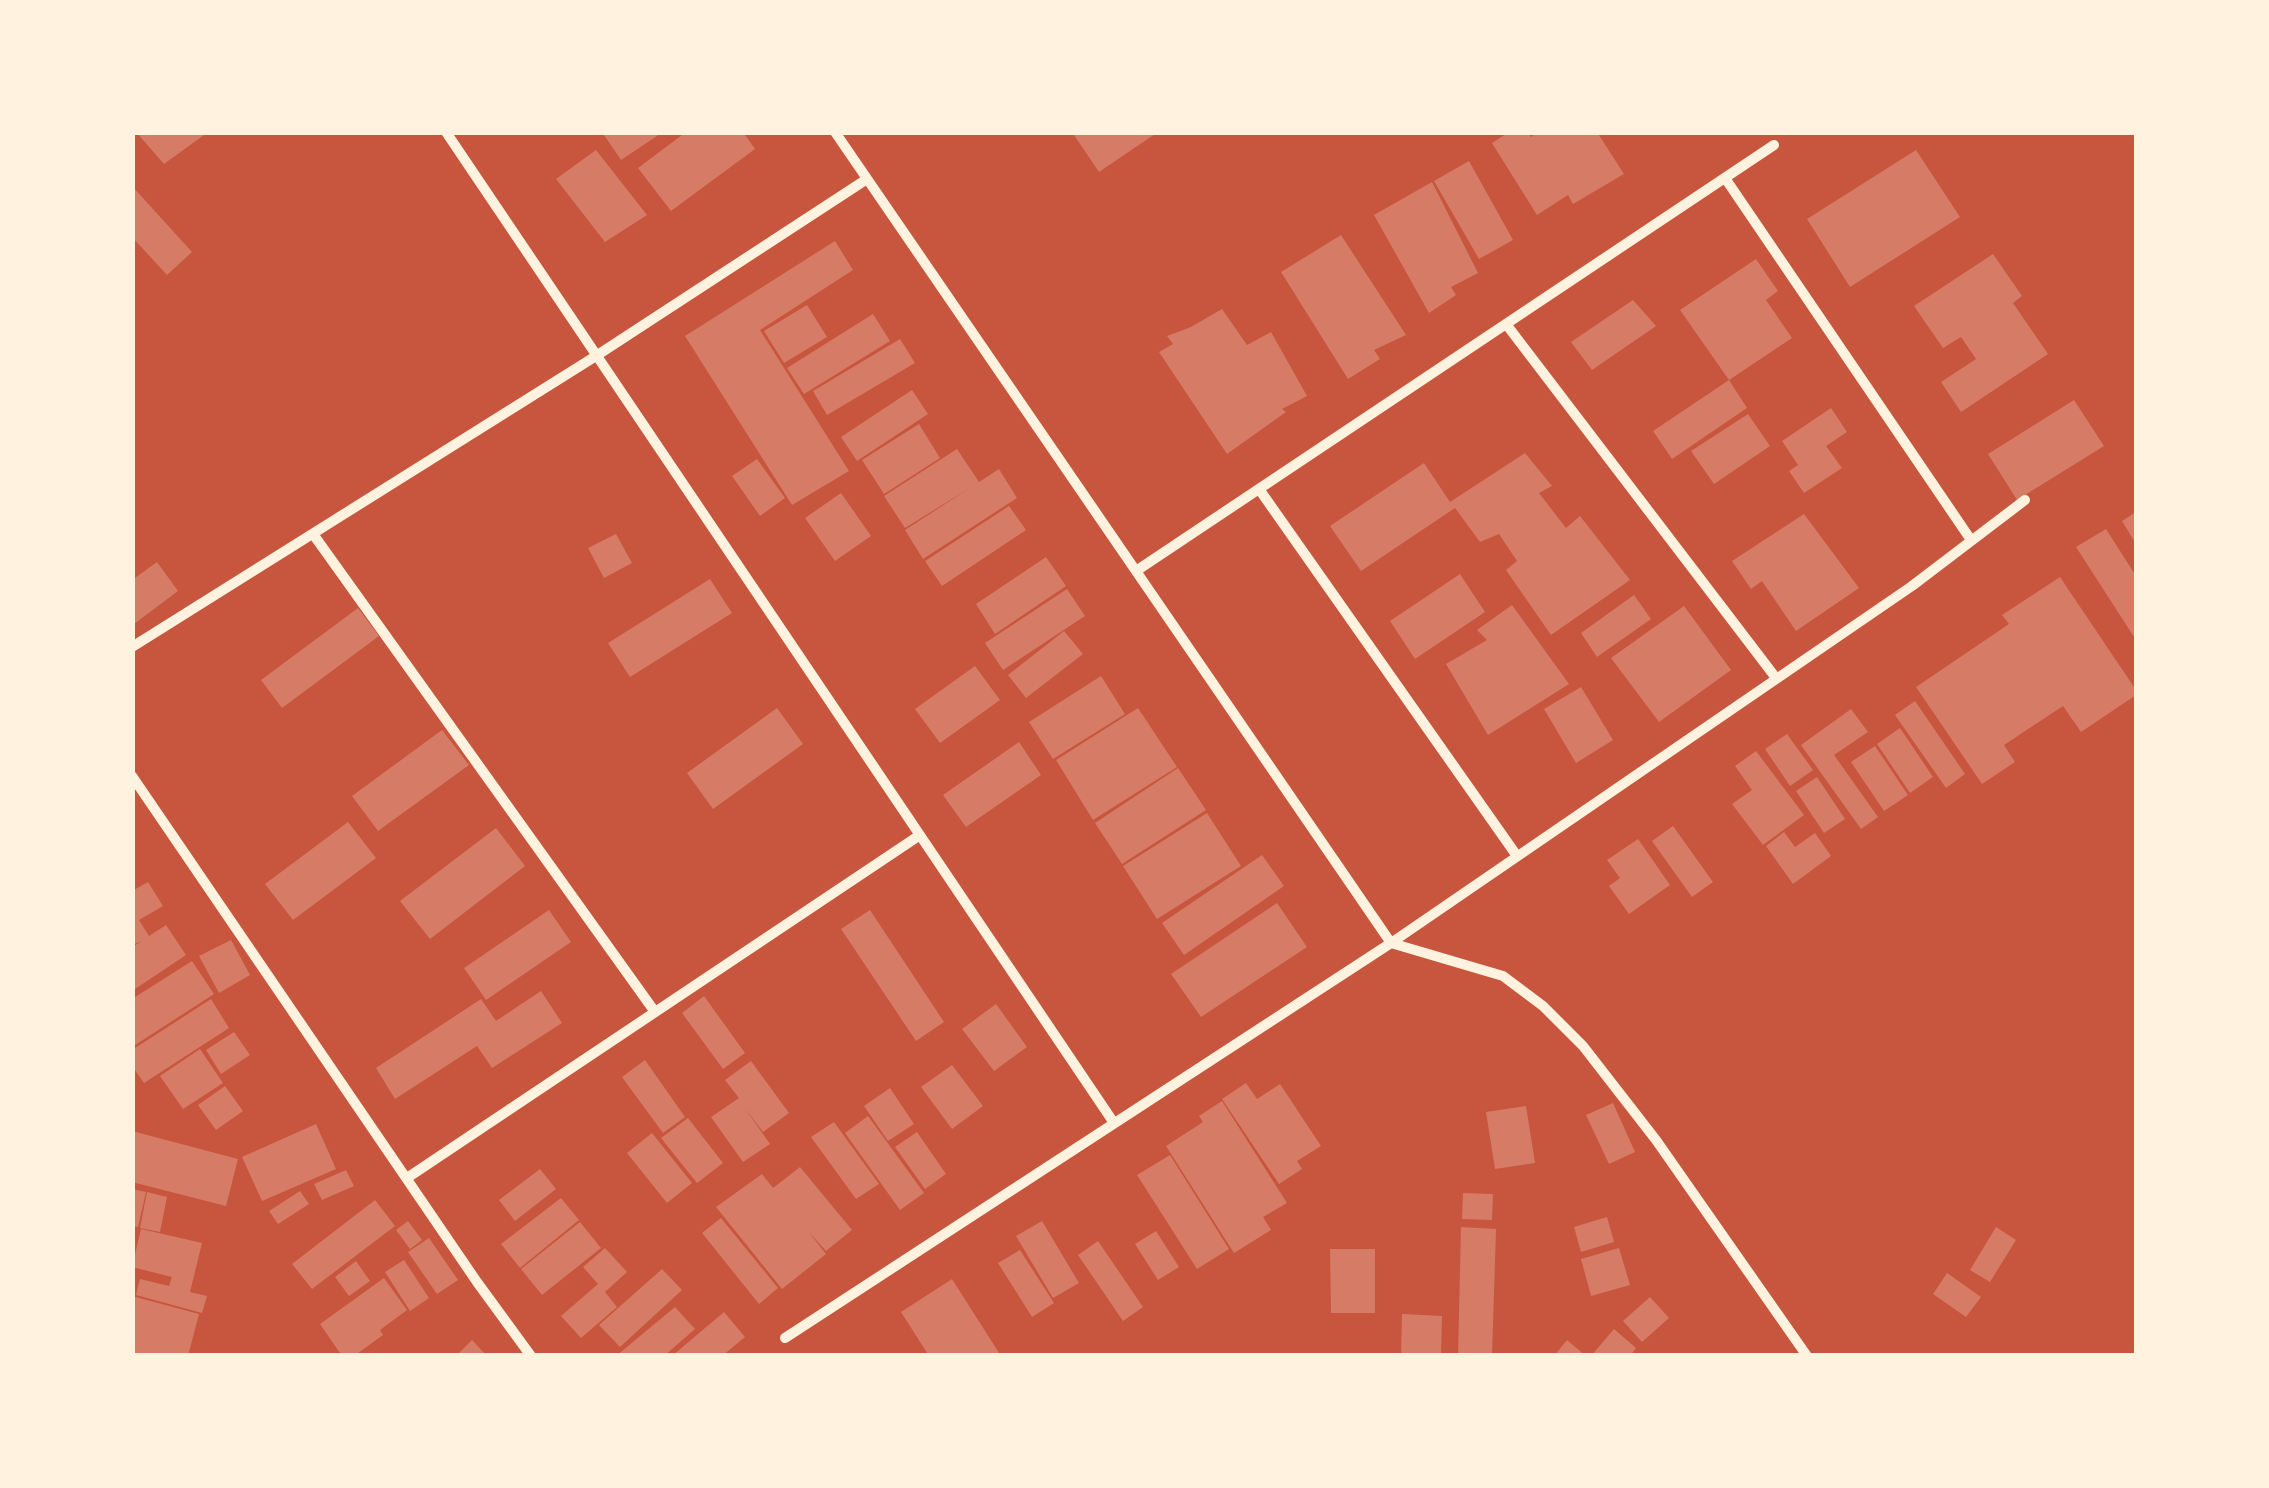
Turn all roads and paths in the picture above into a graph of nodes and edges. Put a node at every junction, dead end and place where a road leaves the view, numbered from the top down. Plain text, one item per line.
1 (446, 132) edge
2 (835, 132) edge
3 (1774, 145) dead end
4 (1725, 178) junction
5 (867, 179) junction
6 (1506, 324) junction
7 (596, 356) junction
8 (1259, 489) junction
9 (2025, 500) dead end
10 (313, 534) junction
11 (1971, 540) junction
12 (1136, 571) junction
13 (132, 647) edge
14 (1776, 678) junction
15 (132, 776) edge
16 (920, 836) junction
17 (1517, 856) junction
18 (1391, 943) junction
19 (655, 1012) junction
20 (1114, 1123) junction
21 (407, 1178) junction
22 (785, 1338) dead end
23 (531, 1356) edge
24 (1807, 1356) edge

1 - 7 street
2 - 5 street
3 - 4 street
4 - 6 street
4 - 11 street
5 - 7 street
5 - 12 street
6 - 8 street
6 - 14 street
7 - 10 street
7 - 16 street
8 - 12 street
8 - 17 street
9 - 11 street
10 - 13 street
10 - 19 street
11 - 14 street
12 - 18 street
14 - 17 street
15 - 21 street
16 - 19 street
16 - 20 street
17 - 18 street
18 - 20 street
18 - 24 street
19 - 21 street
20 - 22 street
21 - 23 street

